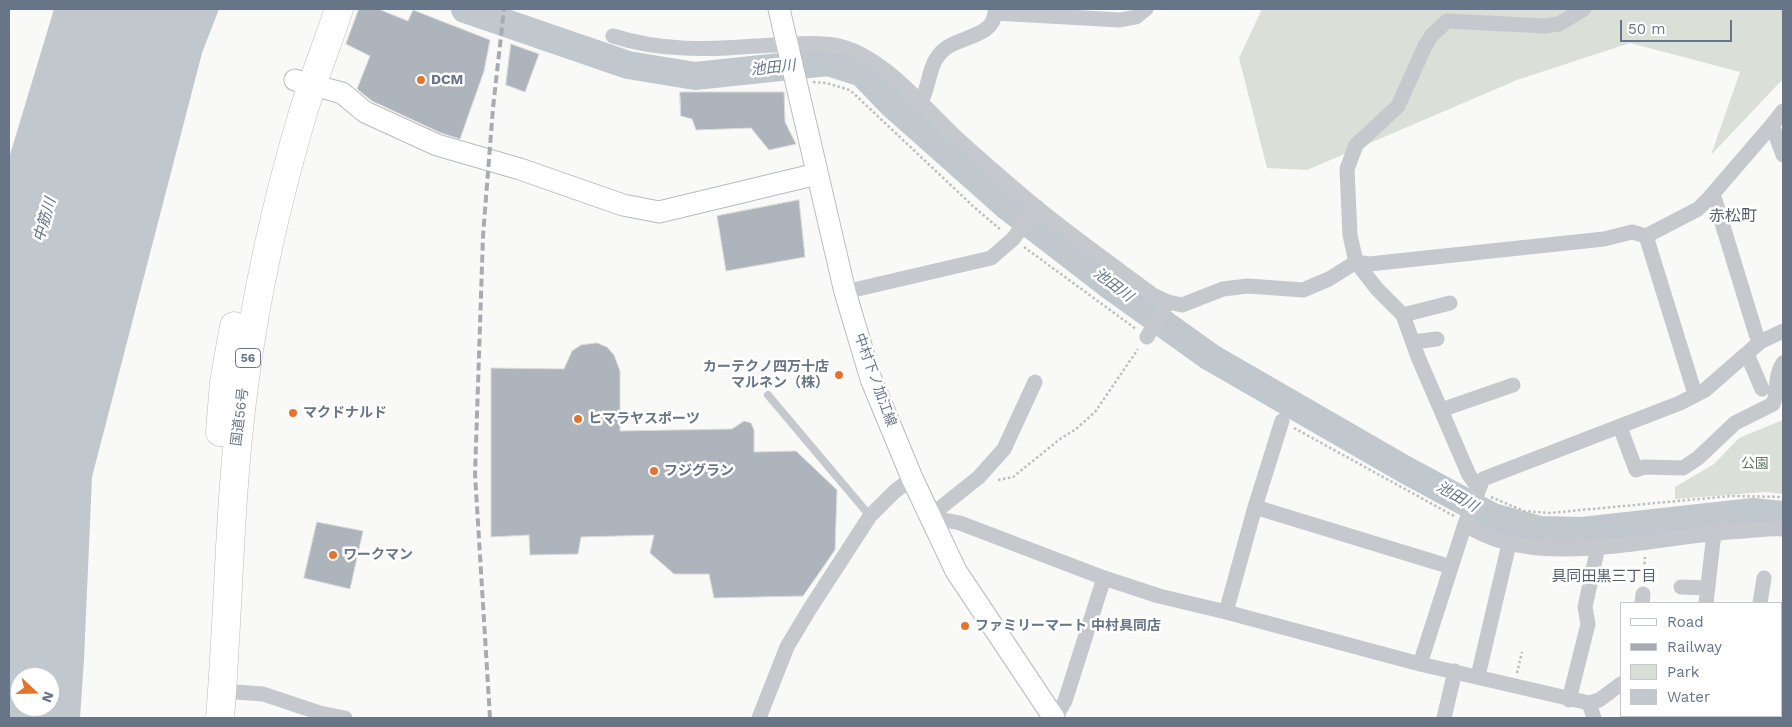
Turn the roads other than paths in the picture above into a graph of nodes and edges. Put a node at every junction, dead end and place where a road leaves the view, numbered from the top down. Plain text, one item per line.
1 (321, 9) edge
2 (339, 9) edge
3 (779, 9) edge
4 (1146, 9) edge
5 (1584, 9) edge
6 (995, 11) edge
7 (613, 36) dead end
8 (787, 46) junction
9 (304, 82) junction
10 (920, 104) junction
11 (1783, 111) edge
12 (1772, 125) junction
13 (1783, 155) edge
14 (817, 174) junction
15 (1710, 197) junction
16 (1037, 207) junction
17 (1646, 236) junction
18 (1356, 262) junction
19 (845, 292) junction
20 (1168, 302) junction
21 (1450, 303) dead end
22 (1403, 315) junction
23 (1783, 331) edge
24 (1147, 337) road end
25 (1437, 339) dead end
26 (1414, 342) junction
27 (1760, 342) junction
28 (1747, 354) junction
29 (1783, 363) edge
30 (1036, 382) dead end
31 (1513, 385) dead end
32 (1762, 389) dead end
33 (1695, 394) junction
34 (768, 395) dead end
35 (1441, 410) junction
36 (1282, 421) road end
37 (1620, 427) junction
38 (912, 478) junction
39 (1478, 489) junction
40 (1255, 508) junction
41 (870, 516) junction
42 (929, 516) junction
43 (1465, 524) junction
44 (1783, 530) edge
45 (1714, 533) junction
46 (1509, 544) junction
47 (1598, 547) junction
48 (1451, 567) junction
49 (1104, 578) junction
50 (1764, 578) dead end
51 (1681, 587) dead end
52 (1707, 596) edge
53 (1760, 602) edge
54 (1226, 612) junction
55 (1420, 664) junction
56 (1455, 672) junction
57 (1478, 676) junction
58 (1620, 685) edge
59 (222, 691) junction
60 (1570, 700) junction
61 (1589, 703) junction
62 (204, 718) edge
63 (220, 718) edge
64 (345, 718) edge
65 (759, 718) edge
66 (1055, 718) edge
67 (1444, 718) edge
68 (1594, 718) edge

1 - 9 highway, 国道56号 / 56
2 - 9 highway, 国道56号 / 56
3 - 8 main road, 中村下ノ加江線
4 - 6 street
5 - 18 street
6 - 10 street
7 - 8 street
8 - 10 street
8 - 14 main road, 中村下ノ加江線
9 - 14 main road
9 - 59 highway, 国道56号 / 56
9 - 62 highway, 国道56号 / 56
10 - 16 street
11 - 12 street
12 - 13 street
12 - 15 street
14 - 19 main road, 中村下ノ加江線
15 - 17 street
15 - 27 street
16 - 19 street
16 - 20 street
17 - 18 street
17 - 33 street
18 - 20 street
18 - 22 street
19 - 38 main road, 中村下ノ加江線
20 - 24 street
21 - 22 street
22 - 26 street
23 - 27 street
25 - 26 street
26 - 35 street
27 - 28 street
28 - 32 street
28 - 33 street
29 - 37 street
30 - 42 street
31 - 35 street
33 - 37 street
34 - 41 lane
35 - 39 street
36 - 40 street
37 - 39 street
38 - 41 street
38 - 42 main road, 中村下ノ加江線
39 - 43 street
40 - 48 street
40 - 54 street
41 - 65 street
42 - 49 street
42 - 66 main road, 中村下ノ加江線
43 - 46 street
43 - 48 street
44 - 45 street
45 - 47 street
45 - 52 street
46 - 47 street
46 - 57 street
47 - 60 street
48 - 55 street
49 - 54 street
49 - 66 street
50 - 53 street
51 - 52 street
54 - 55 street
55 - 56 street
56 - 57 street
56 - 67 street
57 - 60 street
58 - 61 street
59 - 63 highway, 国道56号 / 56
59 - 64 street
60 - 61 street
61 - 68 street

